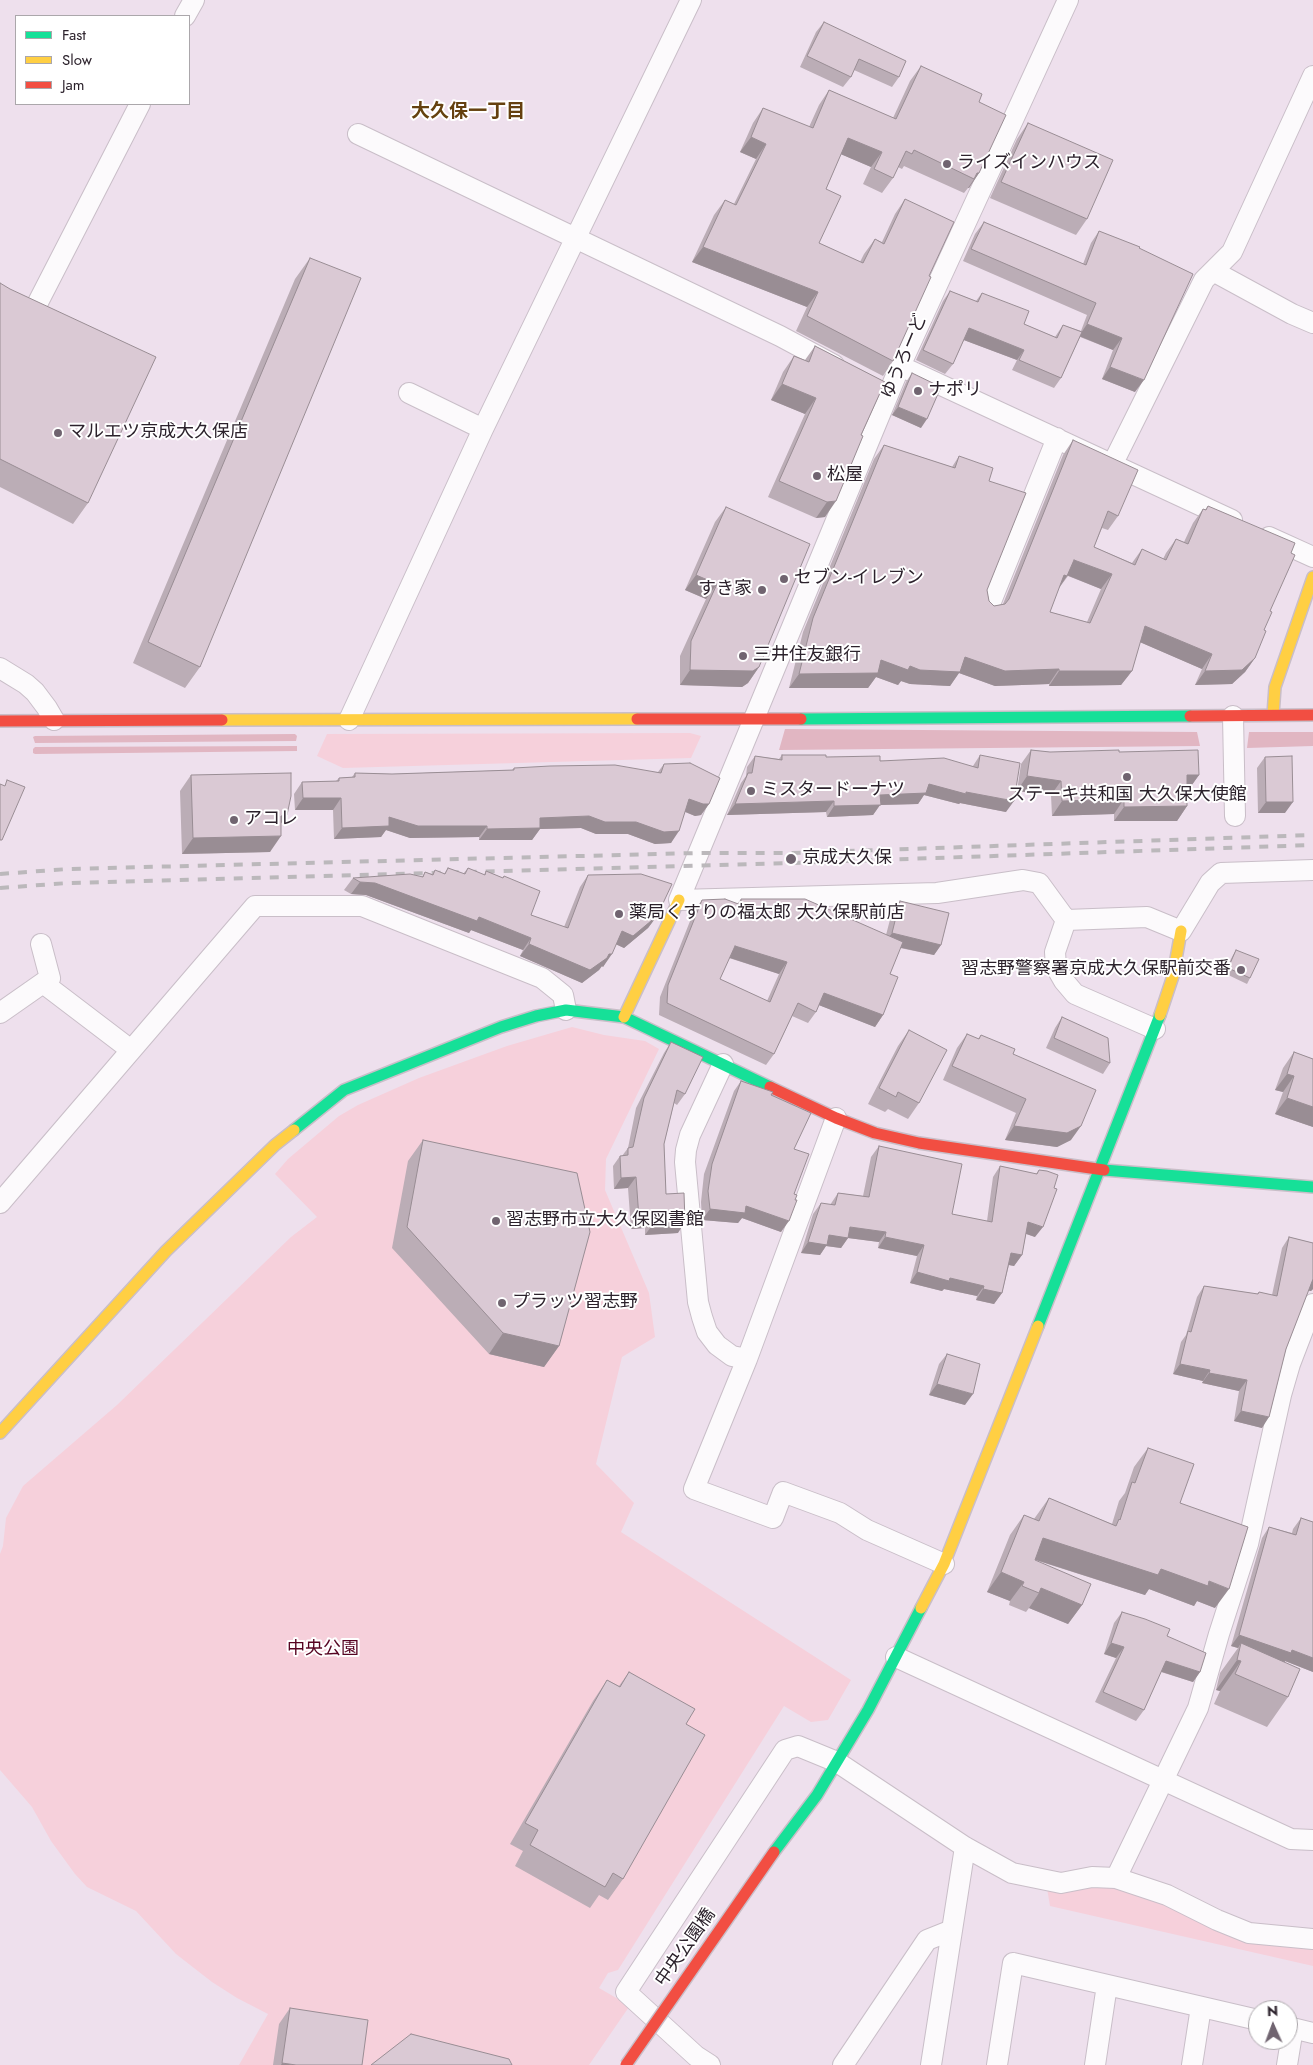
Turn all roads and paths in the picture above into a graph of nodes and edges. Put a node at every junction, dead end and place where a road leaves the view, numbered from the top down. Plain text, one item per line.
1 (194, 0) edge
2 (691, 0) edge
3 (1068, 0) edge
4 (186, 15) edge
5 (1313, 76) edge
6 (139, 105) edge
7 (358, 134) dead end
8 (576, 240) junction
9 (1214, 271) junction
10 (0, 299) edge
11 (1313, 323) edge
12 (900, 366) junction
13 (847, 372) edge
14 (409, 393) dead end
15 (483, 429) junction
16 (1057, 438) junction
17 (1112, 465) junction
18 (1313, 557) edge
19 (1313, 577) edge
20 (988, 609) edge
21 (0, 668) edge
22 (1273, 715) junction
23 (1313, 715) edge
24 (1233, 716) junction
25 (753, 719) junction
26 (54, 720) junction
27 (349, 720) junction
28 (0, 721) edge
29 (1235, 816) dead end
30 (1313, 870) edge
31 (679, 900) junction
32 (1066, 920) junction
33 (1181, 931) junction
34 (41, 944) dead end
35 (43, 984) junction
36 (566, 1010) junction
37 (0, 1013) edge
38 (624, 1016) junction
39 (1154, 1029) junction
40 (131, 1050) junction
41 (723, 1064) junction
42 (836, 1118) junction
43 (1099, 1170) junction
44 (1313, 1187) edge
45 (0, 1203) edge
46 (1313, 1304) edge
47 (747, 1359) junction
48 (4, 1421) edge
49 (944, 1564) junction
50 (896, 1657) junction
51 (837, 1762) junction
52 (1162, 1781) junction
53 (1313, 1840) edge
54 (965, 1847) junction
55 (1116, 1878) junction
56 (952, 1930) junction
57 (1313, 1939) edge
58 (1107, 1985) junction
59 (1201, 2007) junction
60 (1248, 2018) edge
61 (1298, 2030) edge
62 (1313, 2033) edge
63 (1288, 2050) edge
64 (626, 2065) edge
65 (710, 2065) edge
66 (843, 2065) edge
67 (930, 2065) edge
68 (997, 2065) edge
69 (1095, 2065) edge
70 (1192, 2065) edge
71 (1287, 2065) edge

1 - 4 street
2 - 8 street
3 - 12 street, ゆうろーど
5 - 9 street
6 - 10 street
7 - 8 street
8 - 13 street
8 - 15 street
9 - 11 street
9 - 17 street
12 - 16 street
12 - 25 street, ゆうろーど
14 - 15 street
15 - 27 street
16 - 17 street
16 - 20 street
17 - 18 street
19 - 22 street
21 - 26 street
22 - 23 street
22 - 24 street
24 - 25 street
24 - 29 street
25 - 27 street
25 - 31 street, ゆうろーど
26 - 27 street
26 - 28 street
30 - 33 street
31 - 32 street
31 - 38 street
32 - 33 street
32 - 39 street
33 - 39 street, 中央公園橋
34 - 35 street
35 - 37 street
35 - 40 street
36 - 38 street
36 - 40 street
36 - 48 street
38 - 41 street
39 - 43 street, 中央公園橋
40 - 45 street
41 - 42 street
41 - 47 street
42 - 43 street
42 - 47 street
43 - 44 street
43 - 49 street, 中央公園橋
46 - 52 street
47 - 49 street
49 - 50 street, 中央公園橋
50 - 51 street, 中央公園橋
50 - 52 street
51 - 54 street
51 - 64 street, 中央公園橋, bridge
51 - 65 street
52 - 53 street
52 - 55 street
54 - 55 street
54 - 56 street
55 - 57 street
56 - 66 street
56 - 67 street
58 - 59 street
58 - 68 street
58 - 69 street
59 - 60 street
59 - 70 street
61 - 62 street
63 - 71 street

